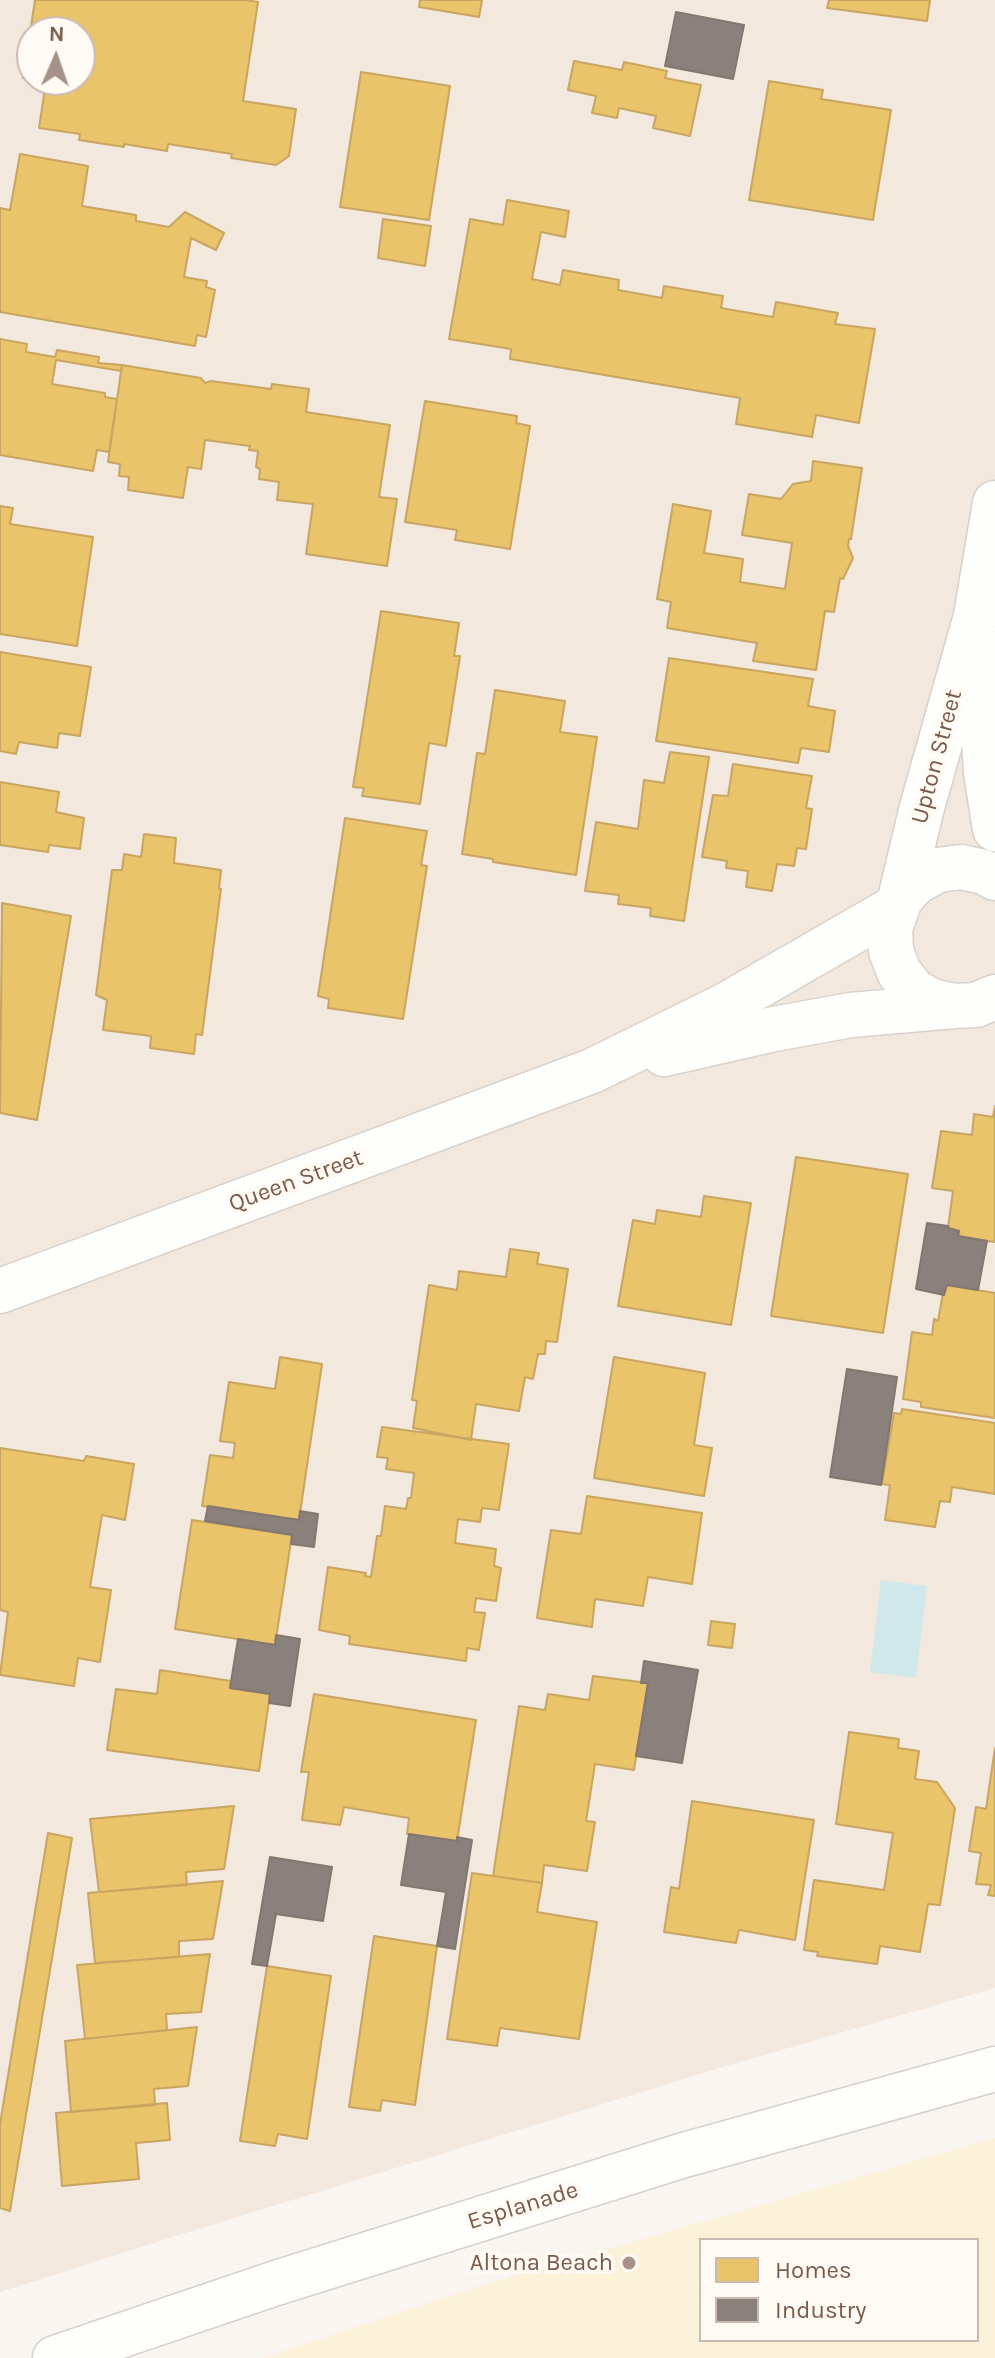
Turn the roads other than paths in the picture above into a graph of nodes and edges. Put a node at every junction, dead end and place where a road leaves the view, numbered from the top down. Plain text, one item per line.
1 (995, 503) edge
2 (976, 616) junction
3 (995, 829) edge
4 (995, 878) edge
5 (898, 903) junction
6 (974, 1002) edge
7 (592, 1071) junction
8 (0, 1291) edge
9 (995, 2069) edge
10 (55, 2358) edge

1 - 2 street, Upton Street
2 - 3 street, Upton Street
2 - 5 street, Upton Street
4 - 5 street, Queen Street
5 - 6 street, Upton Street
5 - 7 street, Queen Street
6 - 7 street, Queen Street
7 - 8 street, Queen Street
9 - 10 street, Esplanade

